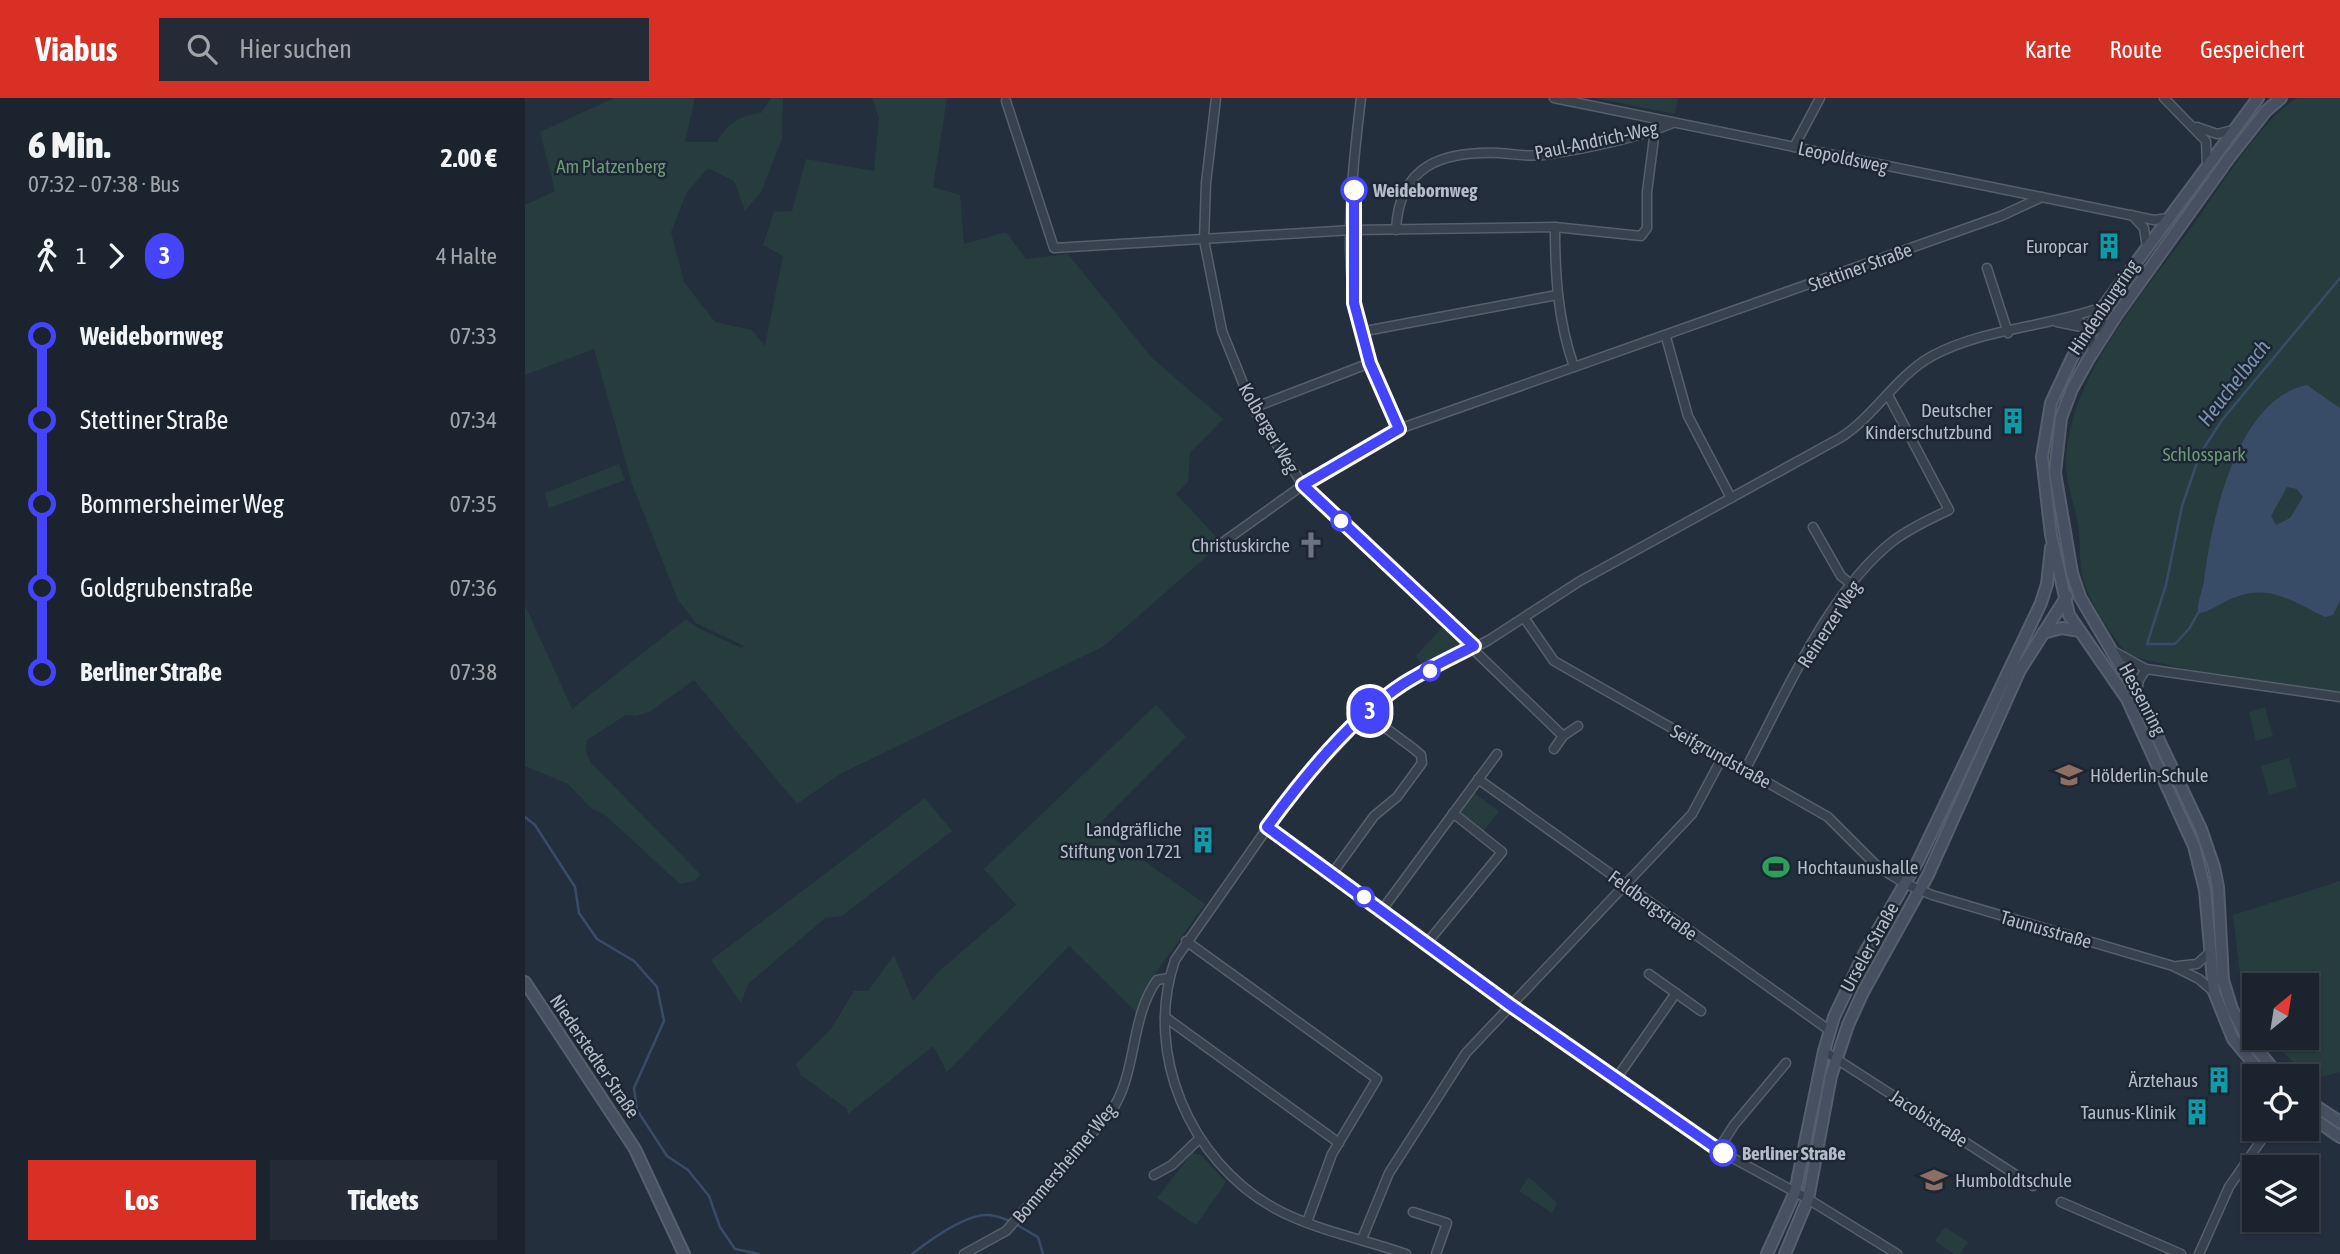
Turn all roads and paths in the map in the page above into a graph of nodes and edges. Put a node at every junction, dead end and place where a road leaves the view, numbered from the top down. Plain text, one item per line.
1 (1216, 98) edge
2 (1361, 98) edge
3 (1554, 98) edge
4 (1820, 98) edge
5 (2164, 98) edge
6 (2258, 98) edge
7 (2281, 98) edge
8 (1006, 101) dead end
9 (1673, 123) junction
10 (2191, 124) junction
11 (1655, 130) junction
12 (2233, 130) junction
13 (1794, 147) junction
14 (2207, 166) junction
15 (2042, 197) junction
16 (2132, 215) junction
17 (2169, 218) junction
18 (1555, 227) junction
19 (1352, 230) junction
20 (1396, 230) junction
21 (1204, 240) junction
22 (2147, 248) junction
23 (1987, 268) dead end
24 (1557, 295) junction
25 (2103, 307) junction
26 (2068, 317) junction
27 (2057, 321) junction
28 (2112, 321) junction
29 (2076, 327) junction
30 (2090, 329) junction
31 (1360, 332) junction
32 (2008, 333) junction
33 (1666, 337) junction
34 (2077, 350) junction
35 (2093, 353) junction
36 (1370, 363) junction
37 (1574, 367) junction
38 (1888, 395) junction
39 (1253, 408) junction
40 (1399, 429) junction
41 (1303, 485) junction
42 (1731, 498) junction
43 (1813, 527) dead end
44 (2051, 535) junction
45 (1222, 543) dead end
46 (2073, 573) junction
47 (1852, 585) junction
48 (2066, 599) junction
49 (2085, 610) junction
50 (1525, 619) junction
51 (2080, 631) junction
52 (2043, 633) junction
53 (2023, 638) junction
54 (1474, 646) junction
55 (2115, 652) junction
56 (2146, 668) junction
57 (2137, 694) junction
58 (2339, 700) edge
59 (1367, 714) junction
60 (1578, 726) dead end
61 (1563, 736) junction
62 (1554, 749) dead end
63 (1497, 754) dead end
64 (1722, 758) junction
65 (1745, 770) junction
66 (1478, 779) junction
67 (1453, 813) junction
68 (1267, 827) junction
69 (1332, 874) junction
70 (1906, 884) junction
71 (1626, 885) junction
72 (1920, 890) junction
73 (1382, 910) junction
74 (1186, 941) junction
75 (1427, 943) junction
76 (2209, 953) junction
77 (2173, 966) junction
78 (1649, 974) dead end
79 (1169, 978) junction
80 (525, 982) edge
81 (2214, 992) junction
82 (1676, 993) junction
83 (1510, 1005) junction
84 (1701, 1011) dead end
85 (1165, 1017) junction
86 (1829, 1030) junction
87 (1824, 1051) junction
88 (1836, 1056) junction
89 (1786, 1063) dead end
90 (2254, 1064) edge
91 (2269, 1064) edge
92 (1616, 1079) junction
93 (2319, 1108) edge
94 (2319, 1122) edge
95 (2340, 1122) edge
96 (2340, 1137) edge
97 (1200, 1138) junction
98 (2261, 1141) edge
99 (1339, 1143) junction
100 (1718, 1150) junction
101 (1154, 1175) dead end
102 (2033, 1186) dead end
103 (1795, 1192) junction
104 (1808, 1199) junction
105 (2061, 1202) dead end
106 (1413, 1212) dead end
107 (1307, 1222) junction
108 (1362, 1239) junction
109 (684, 1254) edge
110 (964, 1254) edge
111 (1405, 1254) edge
112 (1436, 1254) edge
113 (1766, 1254) edge
114 (1785, 1254) edge
115 (1897, 1254) edge
116 (2181, 1254) edge
117 (2199, 1254) edge

1 - 21 street, Kolberger Weg
2 - 19 street
3 - 9 street, Leopoldsweg
4 - 13 street
5 - 10 street
6 - 12 street, Hindenburgring
7 - 28 street, Hindenburgring
8 - 21 street
9 - 11 street, Paul-Andrich-Weg
9 - 13 street, Leopoldsweg
10 - 12 street
10 - 14 street
11 - 18 street
11 - 20 street, Paul-Andrich-Weg
12 - 14 street, Hindenburgring
13 - 15 street, Leopoldsweg
14 - 17 street, Hindenburgring
15 - 16 street, Leopoldsweg
15 - 33 street, Stettiner Straße
16 - 17 street, Leopoldsweg
16 - 22 street
17 - 22 street, Hindenburgring
18 - 20 street
18 - 24 street
19 - 20 street
19 - 21 street
19 - 31 street
21 - 39 street, Kolberger Weg
22 - 25 street, Hindenburgring
23 - 32 street
24 - 31 street
24 - 37 street
25 - 26 street
25 - 30 street, Hindenburgring
26 - 27 street
26 - 30 street
27 - 29 street
27 - 32 street
28 - 30 street
28 - 35 street, Hindenburgring
29 - 30 street
29 - 34 street
30 - 34 street, Hindenburgring
30 - 35 street
31 - 36 street
32 - 38 street
33 - 37 street, Stettiner Straße
33 - 42 street
34 - 44 street, Hindenburgring
35 - 46 street, Hindenburgring
36 - 39 street
36 - 40 street
37 - 40 street, Stettiner Straße
38 - 42 street
38 - 47 street, Reinerzer Weg
39 - 41 street, Kolberger Weg
40 - 41 street, Stettiner Straße
41 - 45 street, Stettiner Straße
41 - 54 street, Kolberger Weg
42 - 50 street
43 - 47 street
44 - 48 street, Hessenring
44 - 53 street, Urseler Straße
46 - 48 street, Urseler Straße
46 - 49 street, Hessenring
47 - 65 street, Reinerzer Weg
48 - 49 street
48 - 51 street, Hessenring
48 - 52 street, Urseler Straße
48 - 53 street, Urseler Straße
49 - 55 street, Hessenring
50 - 54 street
50 - 64 street, Seifgrundstraße
51 - 52 street
51 - 76 street, Hessenring
52 - 72 street, Urseler Straße
53 - 70 street, Urseler Straße
54 - 59 street
54 - 61 street, Kolberger Weg
55 - 56 street
55 - 57 street, Hessenring
56 - 57 street
56 - 58 street
57 - 91 street, Hessenring
59 - 68 street
59 - 69 street
60 - 61 street
61 - 62 street
63 - 66 street
64 - 65 street, Seifgrundstraße
64 - 71 street
65 - 70 street, Seifgrundstraße
66 - 67 street
66 - 71 street, Feldbergstraße
67 - 73 street
67 - 75 street
68 - 69 street
68 - 74 street
69 - 73 street
70 - 72 street, Seifgrundstraße
70 - 86 street, Urseler Straße
71 - 83 street
71 - 86 street, Feldbergstraße
72 - 77 street, Taunusstraße
72 - 88 street, Urseler Straße
73 - 75 street
74 - 79 street
74 - 99 street
75 - 83 street
76 - 77 street
76 - 81 street, Hessenring
77 - 81 street, Taunusstraße
78 - 82 street
79 - 85 street
79 - 110 street, Bommersheimer Weg
80 - 109 street, Niederstedter Straße
81 - 90 street, Hessenring
82 - 84 street
82 - 92 street
83 - 92 street
83 - 108 street
85 - 97 street
85 - 99 street
86 - 87 street, Urseler Straße
87 - 88 street, Jacobistraße
87 - 103 street, Urseler Straße
88 - 102 street, Jacobistraße
88 - 104 street, Urseler Straße
89 - 100 street
92 - 100 street
93 - 95 street
94 - 96 street
97 - 101 street
97 - 107 street
98 - 117 street
99 - 107 street
100 - 103 street
103 - 104 street
103 - 113 street, Urseler Straße
104 - 114 street, Urseler Straße
104 - 115 street
105 - 116 street
106 - 112 street
107 - 108 street
108 - 111 street

